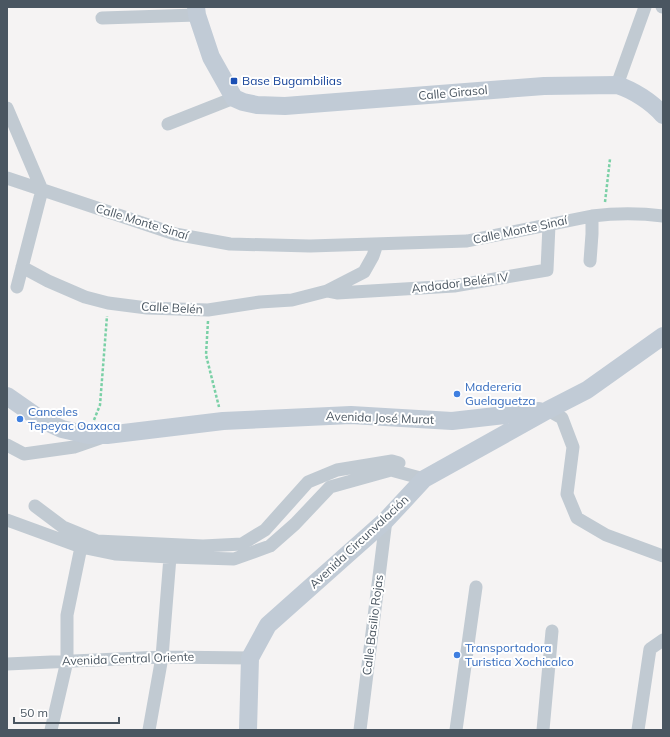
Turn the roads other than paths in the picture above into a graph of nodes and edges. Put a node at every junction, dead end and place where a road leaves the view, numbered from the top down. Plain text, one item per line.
1 (645, 7) edge
2 (197, 11) edge
3 (102, 18) dead end
4 (617, 85) junction
5 (234, 98) junction
6 (7, 108) edge
7 (663, 115) edge
8 (168, 124) dead end
9 (7, 178) edge
10 (42, 190) junction
11 (598, 215) junction
12 (663, 216) edge
13 (549, 224) junction
14 (378, 244) junction
15 (590, 261) dead end
16 (22, 267) junction
17 (17, 287) dead end
18 (327, 291) junction
19 (663, 336) edge
20 (7, 396) edge
21 (548, 410) junction
22 (107, 435) junction
23 (7, 445) edge
24 (429, 476) junction
25 (35, 506) dead end
26 (7, 520) edge
27 (386, 520) junction
28 (81, 547) junction
29 (663, 556) edge
30 (170, 557) junction
31 (476, 587) dead end
32 (552, 631) dead end
33 (663, 640) edge
34 (162, 657) junction
35 (250, 658) junction
36 (67, 661) junction
37 (7, 664) edge
38 (51, 730) edge
39 (149, 730) edge
40 (248, 730) edge
41 (360, 730) edge
42 (456, 730) edge
43 (542, 730) edge
44 (638, 730) edge

1 - 4 street
2 - 3 street
2 - 5 street
4 - 5 street, Calle Girasol
4 - 7 street, Calle Girasol
5 - 8 street
6 - 10 street
9 - 10 street, Calle Monte Sinaí
10 - 14 street, Calle Monte Sinaí
10 - 16 street
11 - 12 street, Calle Monte Sinaí
11 - 13 street, Calle Monte Sinaí
11 - 15 street
13 - 14 street, Calle Monte Sinaí
13 - 18 street, Andador Belén IV
14 - 18 street
16 - 17 street
16 - 18 street, Calle Belén
19 - 21 street, Avenida Circunvalación
20 - 22 street, Avenida José Murat
21 - 22 street, Avenida José Murat
21 - 24 street, Avenida Circunvalación
21 - 29 street
22 - 23 street
24 - 25 street
24 - 27 street, Avenida Circunvalación
24 - 30 street
26 - 28 street
27 - 35 street, Avenida Circunvalación
27 - 41 street, Calle Basilio Rojas
28 - 30 street
28 - 36 street
30 - 34 street
31 - 42 street
32 - 43 street
33 - 44 street
34 - 35 street, Avenida Central Oriente
34 - 36 street, Avenida Central Oriente
34 - 39 street
35 - 40 street, Avenida Circunvalación
36 - 37 street, Avenida Central Oriente
36 - 38 street

